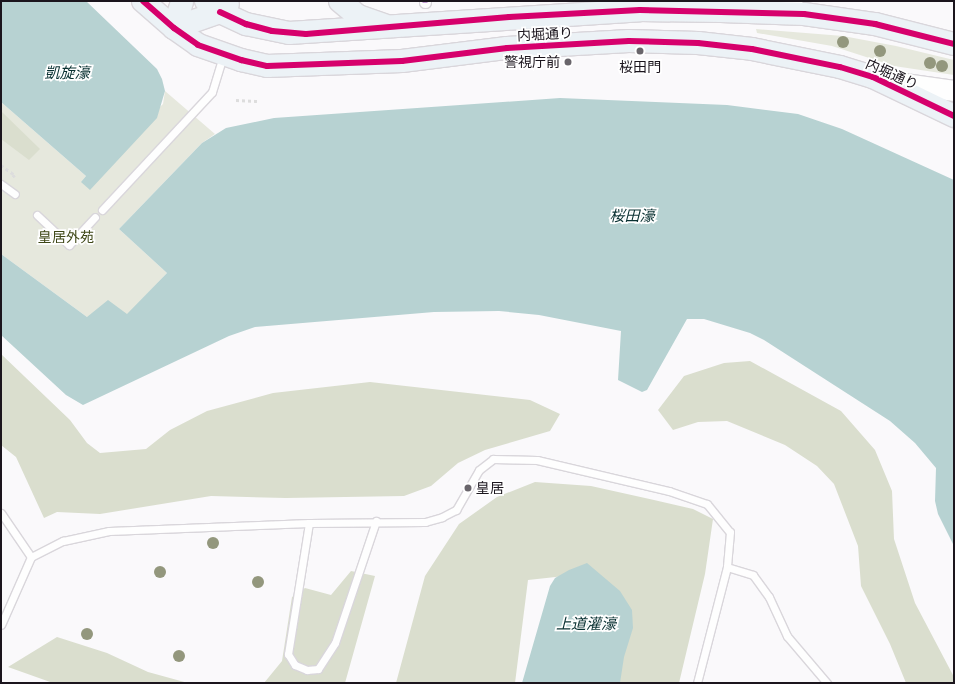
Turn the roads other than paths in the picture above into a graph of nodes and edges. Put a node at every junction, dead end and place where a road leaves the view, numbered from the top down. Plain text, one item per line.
1 (144, 1) edge
2 (182, 1) edge
3 (340, 1) edge
4 (793, 1) edge
5 (219, 5) edge
6 (721, 11) junction
7 (174, 28) junction
8 (393, 28) junction
9 (954, 44) edge
10 (224, 55) junction
11 (873, 77) junction
12 (954, 91) edge
13 (954, 116) edge
14 (1, 184) edge
15 (15, 194) dead end
16 (102, 210) dead end
17 (37, 215) dead end
18 (95, 217) dead end
19 (1, 512) edge
20 (376, 521) junction
21 (309, 523) junction
22 (31, 556) junction
23 (727, 567) junction
24 (1, 625) edge
25 (697, 683) edge
26 (828, 683) edge

1 - 7 highway, 内堀通り
2 - 7 highway
3 - 8 highway
4 - 6 main road
5 - 7 highway
5 - 8 highway, 内堀通り
6 - 8 highway, 内堀通り
6 - 9 highway, 内堀通り
7 - 10 highway, 内堀通り
10 - 11 highway, 内堀通り
10 - 16 lane
11 - 12 main road
11 - 13 highway, 内堀通り
14 - 15 lane
17 - 18 lane
19 - 22 lane
20 - 21 lane
20 - 21 lane
20 - 23 lane
21 - 22 lane
22 - 24 lane
23 - 25 lane
23 - 26 lane

